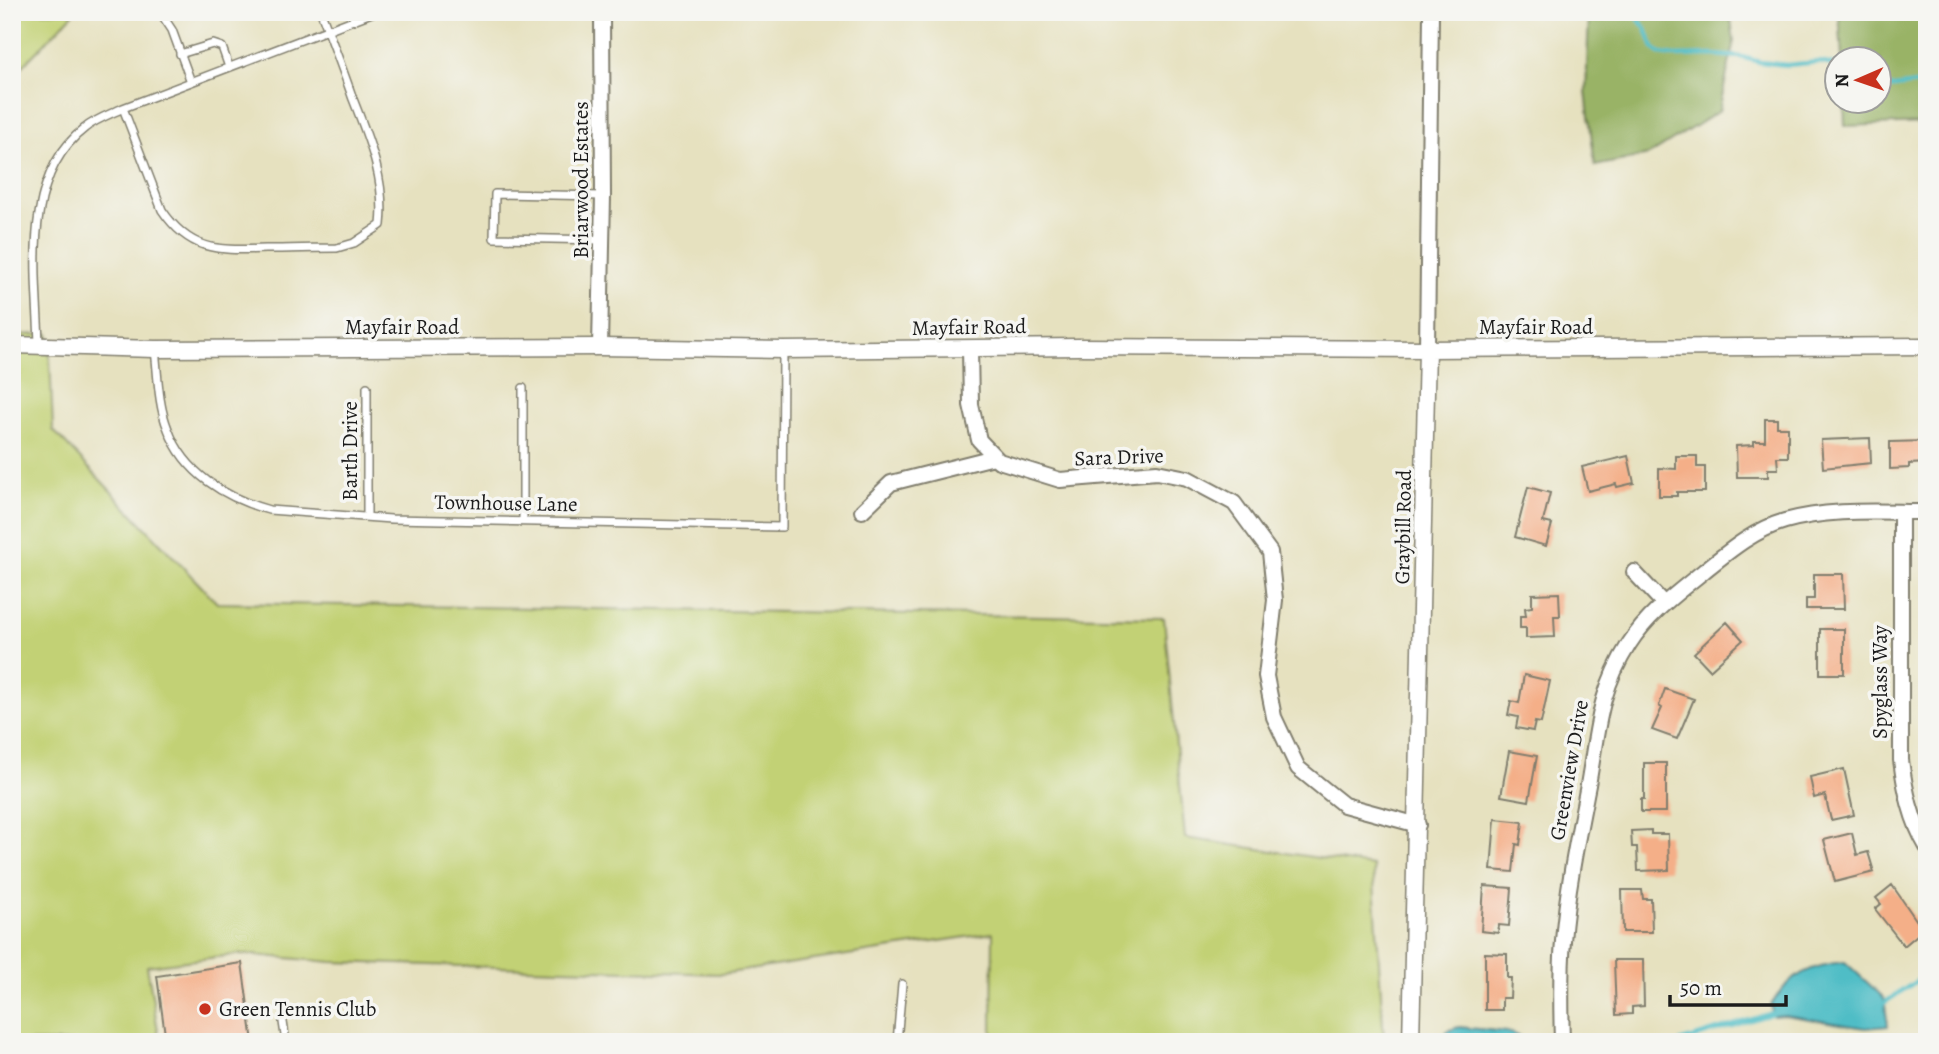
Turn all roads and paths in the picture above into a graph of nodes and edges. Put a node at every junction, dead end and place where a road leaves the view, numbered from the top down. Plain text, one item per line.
1 (160, 12) edge
2 (321, 12) edge
3 (374, 12) edge
4 (554, 12) edge
5 (602, 12) edge
6 (1431, 12) edge
7 (328, 30) junction
8 (180, 54) junction
9 (229, 67) junction
10 (191, 82) junction
11 (123, 108) junction
12 (603, 196) junction
13 (603, 240) junction
14 (12, 345) edge
15 (39, 345) junction
16 (1927, 346) edge
17 (600, 347) junction
18 (155, 348) junction
19 (970, 348) junction
20 (1427, 349) junction
21 (783, 350) junction
22 (368, 387) dead end
23 (523, 388) dead end
24 (994, 457) junction
25 (862, 511) dead end
26 (1901, 512) junction
27 (1927, 512) edge
28 (367, 515) junction
29 (523, 520) junction
30 (1634, 572) dead end
31 (1664, 604) junction
32 (1418, 825) junction
33 (1927, 846) edge
34 (902, 984) dead end
35 (283, 1022) dead end
36 (286, 1042) edge
37 (897, 1042) edge
38 (1411, 1042) edge
39 (1562, 1042) edge

1 - 8 lane
2 - 7 lane
3 - 7 lane
4 - 5 lane
5 - 12 street, Briarwood Estates
6 - 20 street, Graybill Road
7 - 9 lane
7 - 11 lane
8 - 9 lane
8 - 10 lane
9 - 10 lane
10 - 11 lane
11 - 15 lane
12 - 13 street, Briarwood Estates
12 - 13 lane
13 - 17 street, Briarwood Estates
14 - 15 street, Mayfair Road
15 - 18 street, Mayfair Road
16 - 20 street, Mayfair Road
17 - 18 street, Mayfair Road
17 - 21 street, Mayfair Road
18 - 28 lane, Townhouse Lane
19 - 20 street, Mayfair Road
19 - 21 street, Mayfair Road
19 - 24 street
20 - 32 street, Graybill Road
21 - 29 lane, Townhouse Lane
22 - 28 lane, Barth Drive
23 - 29 lane
24 - 25 street
24 - 32 street, Sara Drive
26 - 27 street, Greenview Drive
26 - 31 street, Greenview Drive
26 - 33 street, Spyglass Way
28 - 29 lane, Townhouse Lane
30 - 31 street
31 - 39 street, Greenview Drive
32 - 38 street, Graybill Road
34 - 37 lane
35 - 36 lane

